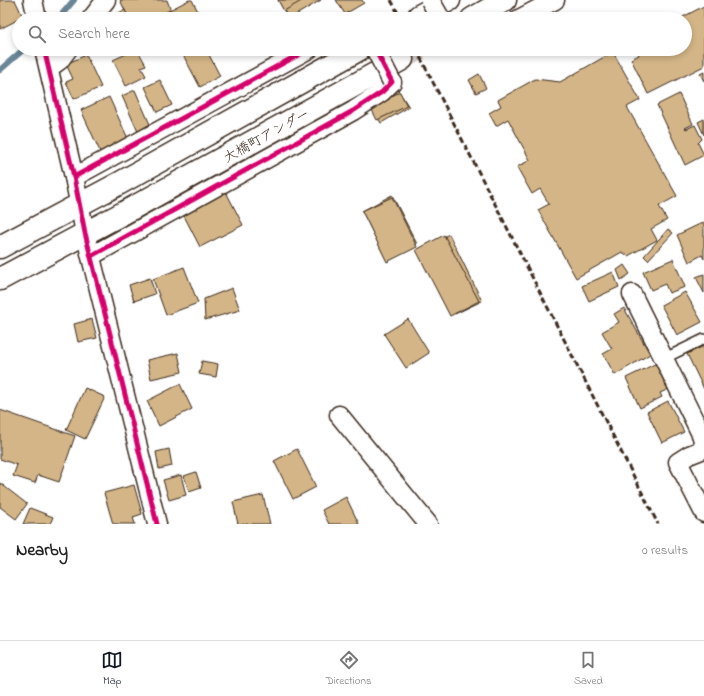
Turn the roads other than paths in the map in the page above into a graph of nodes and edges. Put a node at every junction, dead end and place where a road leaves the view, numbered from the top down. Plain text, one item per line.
1 (33, 0) edge
2 (106, 0) edge
3 (448, 0) edge
4 (505, 0) edge
5 (555, 0) edge
6 (425, 8) edge
7 (36, 12) edge
8 (97, 12) edge
9 (484, 12) edge
10 (532, 12) edge
11 (63, 56) edge
12 (295, 56) edge
13 (347, 56) edge
14 (379, 56) edge
15 (47, 58) edge
16 (402, 59) tunnel mouth
17 (74, 177) junction
18 (80, 204) junction
19 (86, 233) junction
20 (0, 247) edge
21 (91, 256) junction
22 (0, 279) edge
23 (632, 294) dead end
24 (704, 338) edge
25 (663, 359) junction
26 (339, 415) dead end
27 (704, 444) edge
28 (704, 449) edge
29 (704, 513) edge
30 (157, 524) edge
31 (428, 524) edge

1 - 7 street
2 - 8 street
3 - 6 main road
4 - 9 main road
5 - 10 street
11 - 15 street
12 - 17 street
13 - 18 main road, 大橋町アンダー
14 - 21 street, bridge
15 - 17 street
16 - 19 main road, 大橋町アンダー
17 - 18 street
18 - 19 street
18 - 20 main road, 大橋町アンダー
19 - 21 street
19 - 22 main road, 大橋町アンダー
21 - 30 street
23 - 25 street
24 - 25 lane
25 - 27 street
26 - 31 street
28 - 29 street

